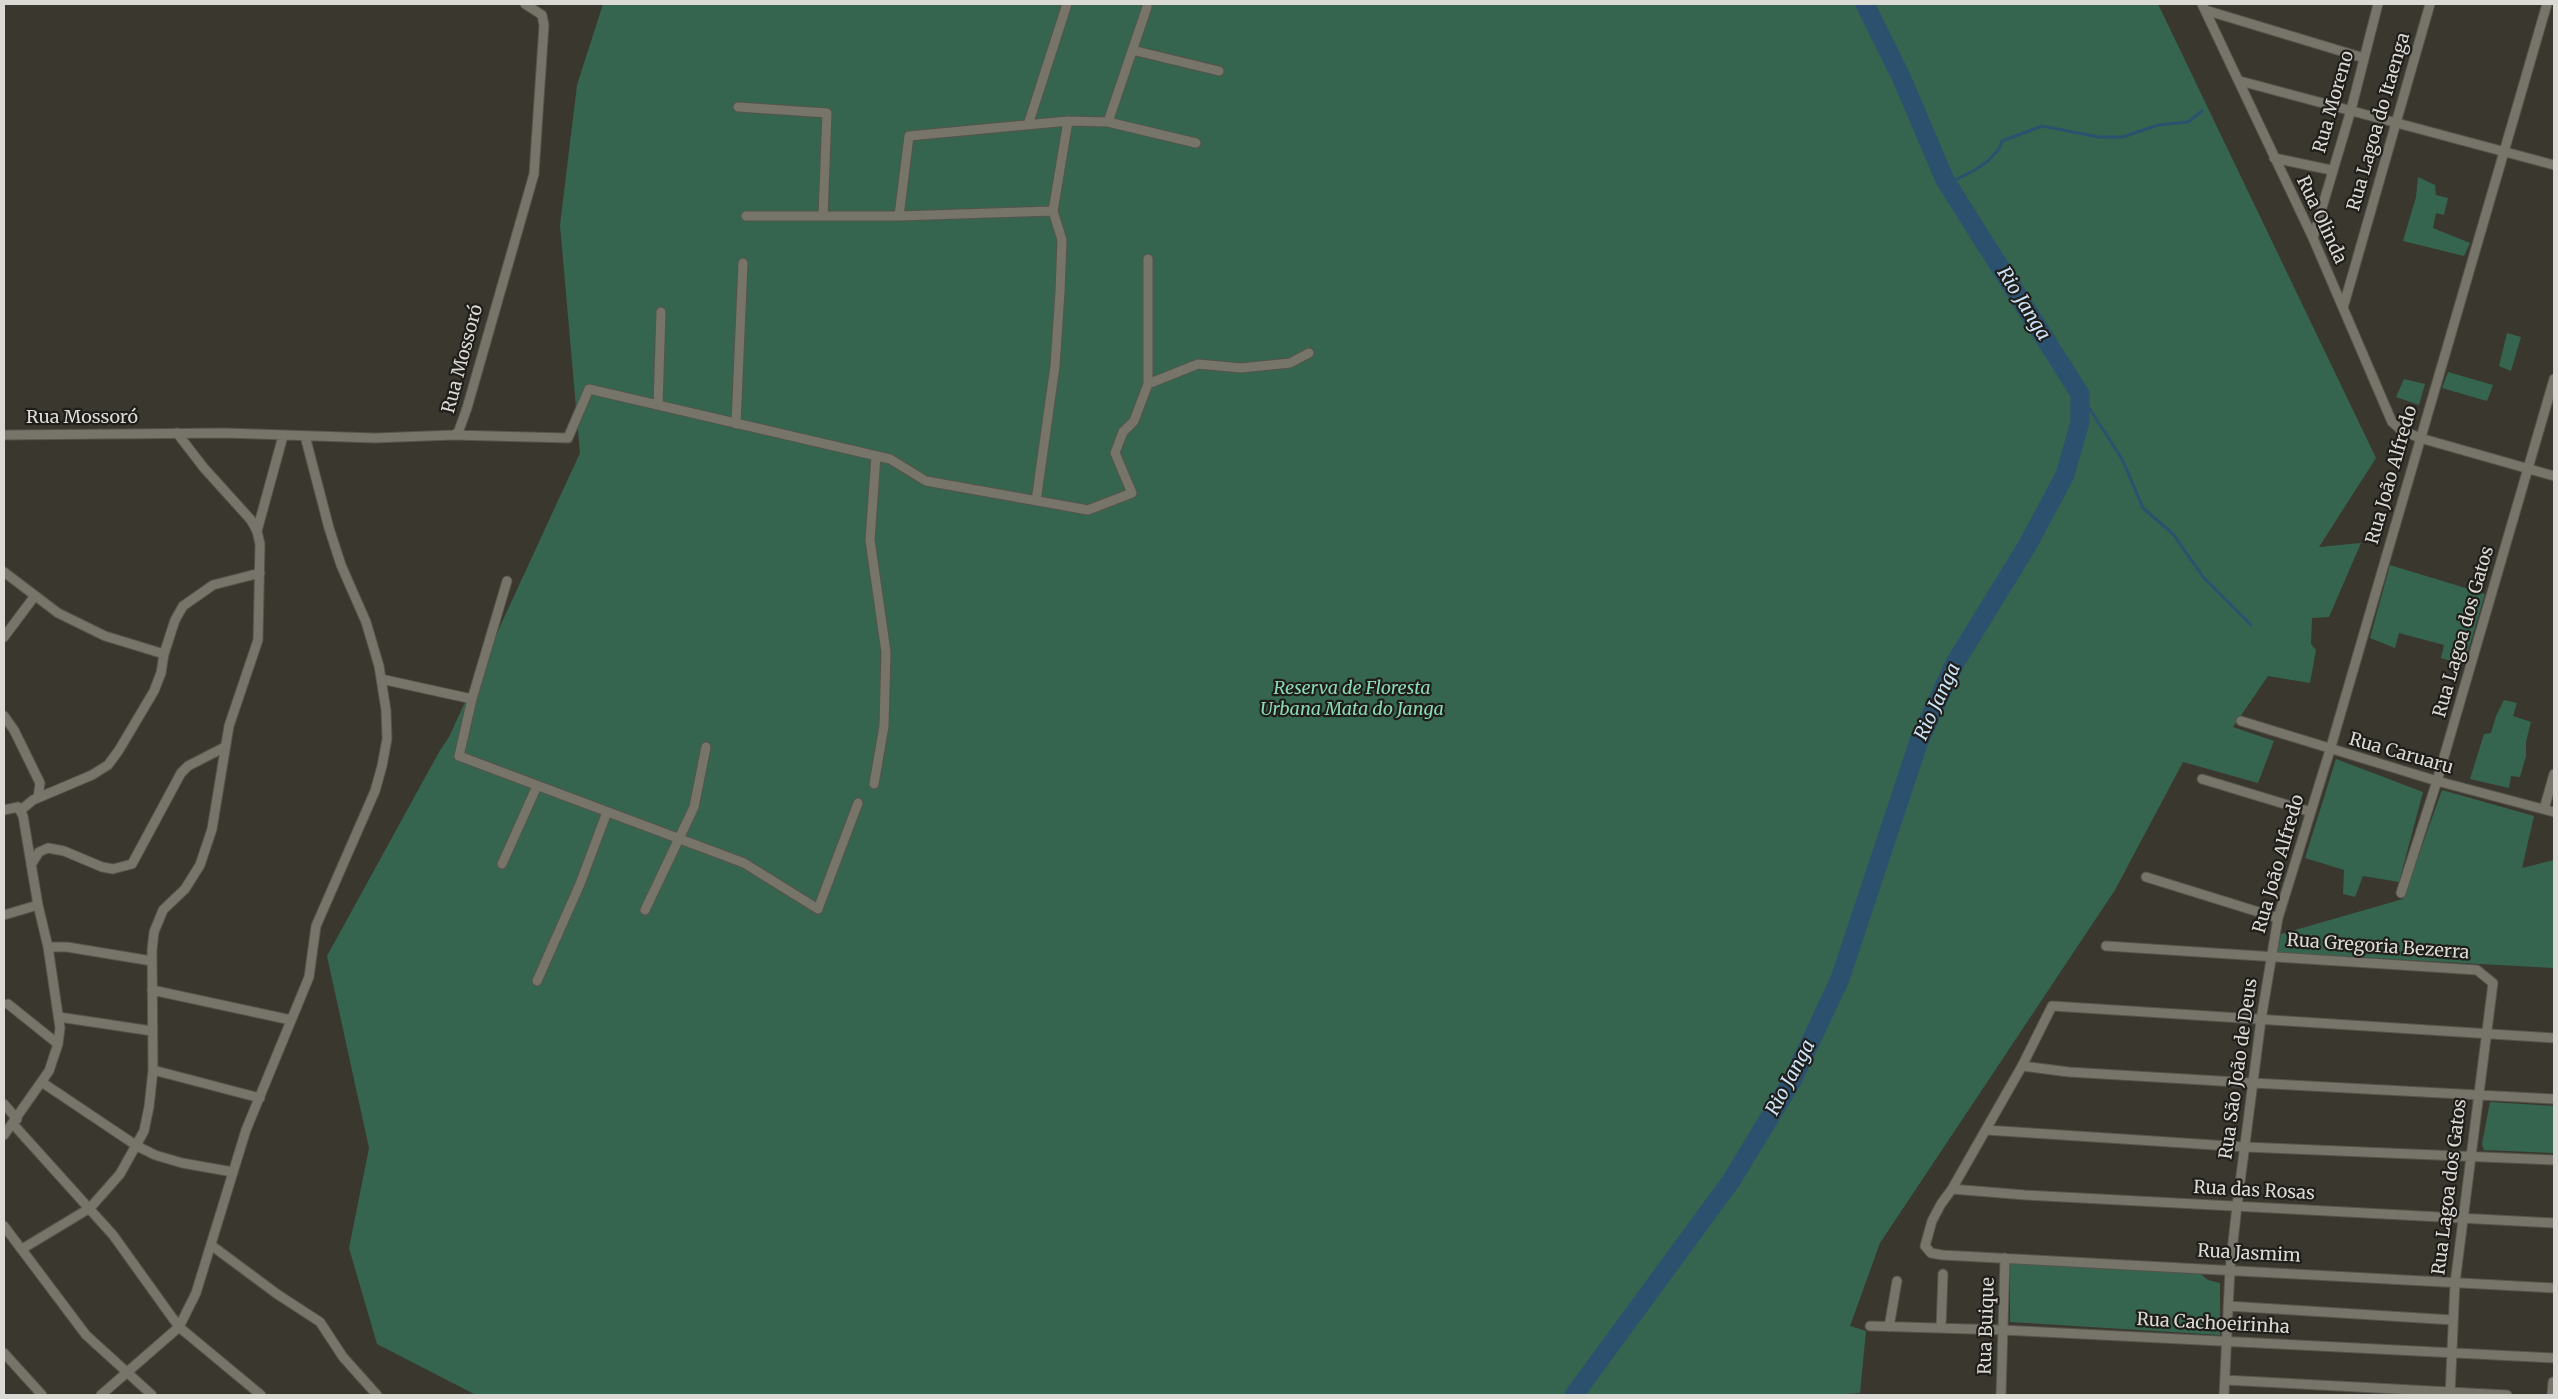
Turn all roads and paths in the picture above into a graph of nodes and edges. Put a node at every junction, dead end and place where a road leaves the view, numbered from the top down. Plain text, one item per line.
1 (524, 4) edge
2 (1067, 4) edge
3 (2378, 4) edge
4 (2430, 4) edge
5 (2548, 4) edge
6 (1147, 7) dead end
7 (2203, 7) edge
8 (1132, 50) junction
9 (2364, 58) junction
10 (1219, 71) dead end
11 (2240, 81) junction
12 (738, 106) dead end
13 (2351, 110) junction
14 (1068, 121) junction
15 (1108, 122) junction
16 (2396, 122) junction
17 (1028, 125) junction
18 (1196, 143) dead end
19 (2504, 150) junction
20 (2274, 158) junction
21 (2554, 165) edge
22 (2332, 170) junction
23 (1053, 211) junction
24 (746, 216) dead end
25 (823, 216) junction
26 (899, 216) junction
27 (2313, 238) junction
28 (1148, 260) dead end
29 (744, 263) dead end
30 (2343, 308) junction
31 (661, 312) dead end
32 (1309, 353) dead end
33 (2554, 379) edge
34 (1148, 384) junction
35 (658, 405) junction
36 (736, 424) junction
37 (177, 432) junction
38 (4, 435) edge
39 (453, 435) junction
40 (283, 436) junction
41 (305, 436) junction
42 (2420, 438) junction
43 (876, 456) junction
44 (2527, 469) junction
45 (2554, 476) edge
46 (1036, 501) junction
47 (257, 531) junction
48 (4, 572) edge
49 (260, 573) junction
50 (507, 581) dead end
51 (34, 597) junction
52 (4, 637) edge
53 (164, 654) junction
54 (381, 679) junction
55 (472, 699) junction
56 (4, 716) edge
57 (2241, 721) dead end
58 (706, 747) dead end
59 (225, 748) junction
60 (2330, 750) junction
61 (2554, 774) edge
62 (2202, 779) dead end
63 (2437, 781) junction
64 (874, 784) dead end
65 (537, 786) junction
66 (38, 798) junction
67 (858, 803) dead end
68 (2544, 809) junction
69 (4, 810) edge
70 (21, 810) junction
71 (607, 812) junction
72 (2311, 812) junction
73 (2554, 812) edge
74 (680, 839) junction
75 (502, 864) dead end
76 (31, 865) junction
77 (2146, 877) dead end
78 (2401, 893) dead end
79 (38, 905) junction
80 (645, 910) dead end
81 (4, 915) edge
82 (2278, 918) junction
83 (2106, 946) dead end
84 (48, 947) junction
85 (2270, 957) junction
86 (152, 961) junction
87 (537, 982) dead end
88 (2493, 983) joint
89 (152, 990) junction
90 (8, 1004) dead end
91 (59, 1017) junction
92 (292, 1020) junction
93 (2261, 1020) junction
94 (152, 1031) junction
95 (2486, 1034) junction
96 (2554, 1038) edge
97 (58, 1044) junction
98 (2022, 1066) junction
99 (153, 1070) junction
100 (43, 1083) junction
101 (2253, 1083) junction
102 (2477, 1095) junction
103 (260, 1098) junction
104 (2554, 1099) edge
105 (4, 1104) edge
106 (15, 1121) junction
107 (1986, 1130) junction
108 (4, 1135) edge
109 (137, 1146) junction
110 (2245, 1147) junction
111 (2470, 1157) junction
112 (2554, 1160) edge
113 (233, 1172) junction
114 (1952, 1188) junction
115 (2237, 1206) junction
116 (90, 1208) junction
117 (2462, 1218) junction
118 (2554, 1223) edge
119 (4, 1226) edge
120 (211, 1245) junction
121 (22, 1249) junction
122 (2005, 1258) junction
123 (2230, 1269) junction
124 (1943, 1274) dead end
125 (1897, 1281) dead end
126 (2456, 1283) junction
127 (2554, 1288) edge
128 (2228, 1306) junction
129 (2453, 1320) junction
130 (1870, 1326) dead end
131 (179, 1327) junction
132 (1889, 1327) junction
133 (1941, 1328) junction
134 (2003, 1330) junction
135 (2226, 1341) junction
136 (4, 1353) edge
137 (2452, 1354) junction
138 (2554, 1358) edge
139 (128, 1373) junction
140 (2225, 1380) junction
141 (2553, 1382) dead end
142 (2450, 1393) edge
143 (2463, 1394) edge
144 (42, 1395) edge
145 (101, 1395) edge
146 (152, 1395) edge
147 (261, 1395) edge
148 (377, 1395) edge
149 (2001, 1395) edge
150 (2224, 1395) edge
151 (2507, 1395) edge
152 (2552, 1395) edge

1 - 39 street, Rua Mossoró
2 - 17 street
3 - 9 street, Rua Moreno
4 - 16 street, Rua Lagoa do Itaenga
5 - 19 street, Rua João Alfredo
6 - 8 street
7 - 9 street
7 - 11 street, Rua Olinda
8 - 10 street
8 - 15 street
9 - 13 street, Rua Moreno
11 - 13 street
11 - 20 street, Rua Olinda
12 - 25 street
13 - 16 street
13 - 22 street, Rua Moreno
14 - 15 street
14 - 17 street
14 - 23 street
15 - 18 street
16 - 19 street
16 - 30 street, Rua Lagoa do Itaenga
17 - 26 street
19 - 21 street
19 - 42 street, Rua João Alfredo
20 - 22 street
20 - 27 street, Rua Olinda
22 - 27 street, Rua Moreno
23 - 26 street
23 - 46 street
24 - 25 street
25 - 26 street
27 - 30 street, Rua Olinda
28 - 34 street
29 - 36 street
30 - 42 street, Rua Olinda
31 - 35 street
32 - 34 street
33 - 44 street, Rua Lagoa dos Gatos
34 - 46 street
35 - 36 street
35 - 39 street
36 - 43 street
37 - 38 street, Rua Mossoró
37 - 40 street, Rua Mossoró
37 - 47 street
39 - 41 street, Rua Mossoró
40 - 41 street, Rua Mossoró
40 - 47 street
41 - 54 street
42 - 44 street, Rua Olinda
42 - 60 street, Rua João Alfredo
43 - 46 street
43 - 64 street
44 - 45 street, Rua Olinda
44 - 63 street, Rua Lagoa dos Gatos
47 - 49 street
48 - 51 street
49 - 53 street
49 - 59 street
50 - 55 street
51 - 52 street
51 - 53 street
53 - 66 street
54 - 55 street
54 - 92 street
55 - 65 street
56 - 66 street
57 - 60 street, Rua Caruaru
58 - 74 street
59 - 76 street
59 - 86 street
60 - 63 street, Rua Caruaru
60 - 72 street, Rua João Alfredo
61 - 68 street
62 - 72 street
63 - 68 street, Rua Caruaru
63 - 78 street, Rua Lagoa dos Gatos
65 - 71 street
65 - 75 street
66 - 70 street
67 - 74 street
68 - 73 street, Rua Caruaru
69 - 70 street
70 - 76 street
71 - 74 street
71 - 87 street
72 - 82 street, Rua João Alfredo
74 - 80 street
76 - 79 street
77 - 82 street
79 - 81 street
79 - 84 street
82 - 85 street, Rua João Alfredo
83 - 85 street, Rua Gregoria Bezerra
84 - 86 street
84 - 91 street
85 - 88 street, Rua Gregoria Bezerra
85 - 93 street, Rua São João de Deus
86 - 89 street
88 - 95 street, Rua Lagoa dos Gatos
89 - 92 street
89 - 94 street
90 - 97 street
91 - 94 street
91 - 97 street
92 - 103 street
93 - 95 street
93 - 98 street
93 - 101 street, Rua São João de Deus
94 - 99 street
95 - 96 street
95 - 102 street, Rua Lagoa dos Gatos
97 - 100 street
98 - 101 street
98 - 107 street
99 - 103 street
99 - 109 street
100 - 106 street
100 - 109 street
101 - 102 street
101 - 110 street, Rua São João de Deus
102 - 104 street
102 - 111 street, Rua Lagoa dos Gatos
103 - 113 street
105 - 106 street
106 - 108 street
106 - 116 street
107 - 110 street
107 - 114 street
109 - 113 street
109 - 116 street
110 - 111 street
110 - 115 street, Rua São João de Deus
111 - 112 street
111 - 117 street, Rua Lagoa dos Gatos
113 - 120 street
114 - 115 street, Rua das Rosas
114 - 122 street, Rua Jasmim
115 - 117 street, Rua das Rosas
115 - 123 street, Rua São João de Deus
116 - 121 street
116 - 131 street
117 - 118 street, Rua das Rosas
117 - 126 street, Rua Lagoa dos Gatos
119 - 121 street
120 - 131 street
120 - 148 street
121 - 139 street
122 - 123 street, Rua Jasmim
122 - 134 street, Rua Buique
123 - 126 street, Rua Jasmim
123 - 128 street, Rua São João de Deus
124 - 133 street
125 - 132 street
126 - 127 street, Rua Jasmim
126 - 129 street, Rua Lagoa dos Gatos
128 - 129 street
128 - 135 street, Rua São João de Deus
129 - 137 street, Rua Lagoa dos Gatos
130 - 132 street, Rua Cachoeirinha
131 - 139 street
131 - 147 street
132 - 133 street, Rua Cachoeirinha
133 - 134 street, Rua Cachoeirinha
134 - 135 street, Rua Cachoeirinha
134 - 149 street, Rua Buique
135 - 137 street, Rua Cachoeirinha
135 - 140 street, Rua São João de Deus
136 - 144 street
137 - 138 street, Rua Cachoeirinha
137 - 142 street, Rua Lagoa dos Gatos
139 - 145 street
139 - 146 street
140 - 142 street
140 - 150 street, Rua São João de Deus
141 - 152 street
142 - 143 street
143 - 151 street

